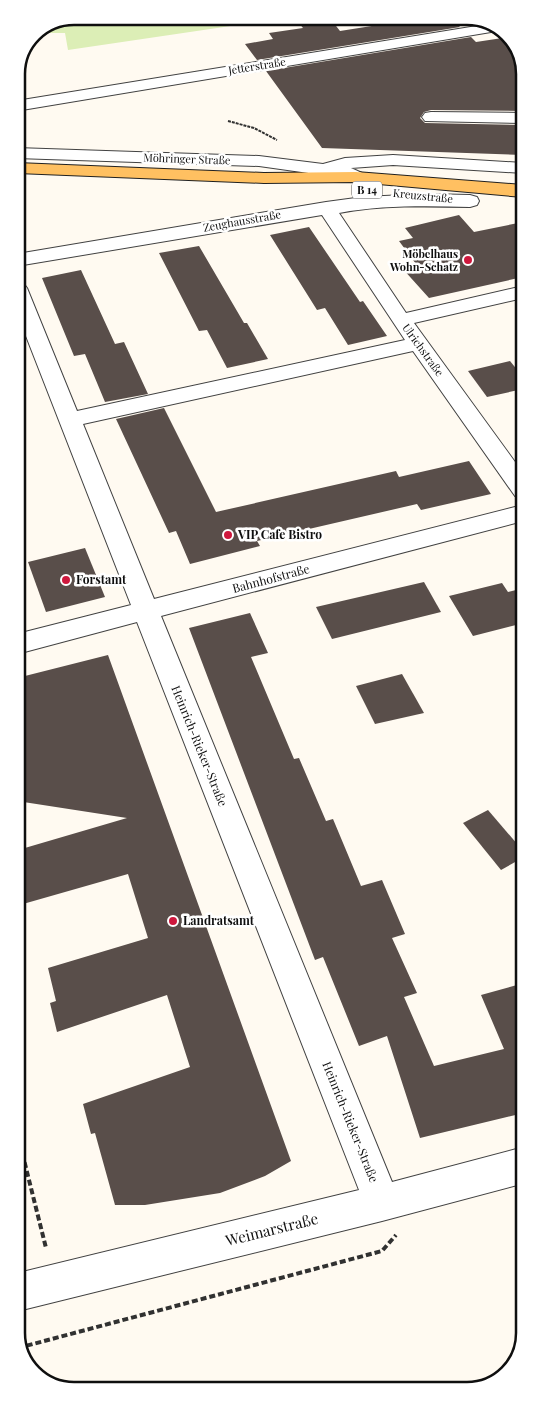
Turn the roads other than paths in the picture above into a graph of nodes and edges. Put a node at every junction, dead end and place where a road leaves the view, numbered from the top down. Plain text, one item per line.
1 (486, 29) edge
2 (25, 105) edge
3 (431, 117) dead end
4 (516, 118) edge
5 (25, 153) edge
6 (25, 168) edge
7 (516, 168) edge
8 (321, 173) junction
9 (264, 178) junction
10 (516, 190) edge
11 (470, 201) junction
12 (516, 205) edge
13 (326, 208) junction
14 (25, 259) edge
15 (516, 294) edge
16 (25, 308) edge
17 (401, 320) junction
18 (418, 344) junction
19 (70, 420) junction
20 (516, 480) edge
21 (516, 515) edge
22 (146, 612) junction
23 (25, 642) edge
24 (516, 1168) edge
25 (392, 1216) junction
26 (25, 1290) edge

1 - 2 street, Jetterstraße
3 - 4 street
5 - 8 street, Möhringer Straße
6 - 9 main road, Kreuzstraße / B 14
7 - 8 street
8 - 9 main road, Kreuzstraße / B 14
8 - 10 main road, Kreuzstraße / B 14
9 - 11 main road, Kreuzstraße / B 14
11 - 12 main road, Kreuzstraße / B 14
11 - 13 street, Zeughausstraße
13 - 14 street, Zeughausstraße
13 - 17 street, Ulrichstraße
15 - 17 street
16 - 19 street, Heinrich-Rieker-Straße
17 - 18 street, Ulrichstraße
18 - 19 street
18 - 20 street, Ulrichstraße
19 - 22 street, Heinrich-Rieker-Straße
21 - 22 street, Bahnhofstraße
22 - 23 street, Bahnhofstraße
22 - 25 street, Heinrich-Rieker-Straße
24 - 25 street, Weimarstraße
25 - 26 street, Weimarstraße

